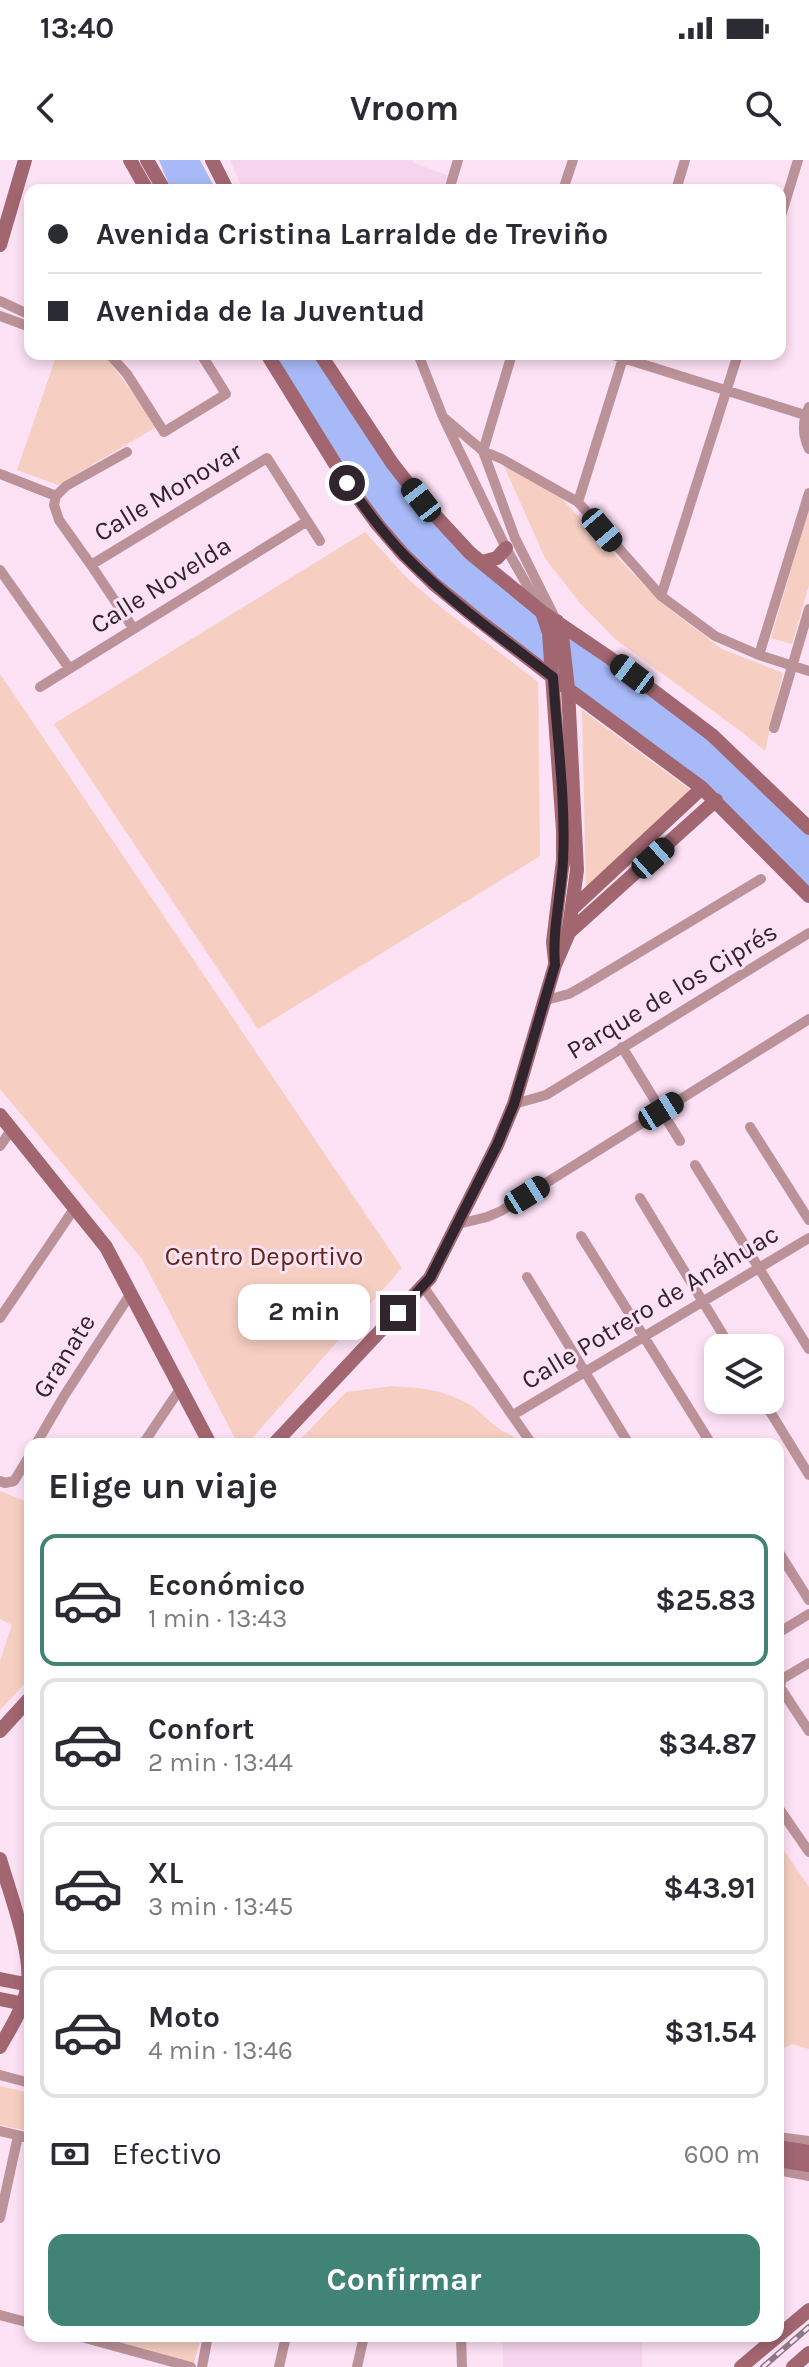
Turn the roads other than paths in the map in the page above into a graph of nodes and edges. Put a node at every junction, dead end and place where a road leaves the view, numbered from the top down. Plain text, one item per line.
1 (25, 160) edge
2 (36, 160) edge
3 (130, 160) edge
4 (147, 160) edge
5 (203, 160) edge
6 (212, 160) edge
7 (458, 160) edge
8 (573, 160) edge
9 (685, 160) edge
10 (798, 160) edge
11 (144, 184) edge
12 (161, 184) edge
13 (213, 184) edge
14 (224, 184) edge
15 (451, 184) edge
16 (565, 184) edge
17 (678, 184) edge
18 (15, 196) junction
19 (786, 199) edge
20 (0, 245) edge
21 (0, 301) edge
22 (24, 312) edge
23 (0, 316) edge
24 (24, 325) edge
25 (116, 360) edge
26 (205, 360) edge
27 (271, 360) edge
28 (324, 360) edge
29 (420, 360) edge
30 (510, 360) edge
31 (623, 360) edge
32 (636, 360) edge
33 (736, 360) edge
34 (727, 390) junction
35 (807, 411) edge
36 (443, 417) junction
37 (809, 449) edge
38 (483, 451) junction
39 (127, 452) dead end
40 (0, 474) edge
41 (809, 493) edge
42 (56, 496) junction
43 (578, 502) junction
44 (306, 522) junction
45 (320, 541) dead end
46 (506, 548) junction
47 (482, 562) junction
48 (91, 565) junction
49 (0, 570) edge
50 (661, 596) junction
51 (809, 609) edge
52 (542, 612) junction
53 (133, 628) junction
54 (556, 630) junction
55 (759, 655) junction
56 (793, 666) junction
57 (69, 668) junction
58 (809, 671) edge
59 (560, 677) junction
60 (40, 687) dead end
61 (774, 728) dead end
62 (702, 788) junction
63 (716, 800) junction
64 (809, 828) edge
65 (761, 879) dead end
66 (809, 896) edge
67 (572, 909) junction
68 (809, 933) edge
69 (568, 935) junction
70 (553, 942) junction
71 (555, 965) junction
72 (546, 1000) junction
73 (809, 1019) edge
74 (622, 1047) junction
75 (514, 1104) junction
76 (661, 1111) junction
77 (0, 1115) edge
78 (750, 1127) dead end
79 (12, 1129) junction
80 (680, 1141) dead end
81 (0, 1146) edge
82 (695, 1165) dead end
83 (640, 1198) dead end
84 (76, 1206) junction
85 (809, 1220) edge
86 (458, 1224) junction
87 (581, 1236) dead end
88 (809, 1238) edge
89 (758, 1268) junction
90 (527, 1277) dead end
91 (423, 1286) junction
92 (131, 1293) junction
93 (702, 1301) junction
94 (0, 1318) edge
95 (722, 1334) edge
96 (643, 1336) junction
97 (809, 1349) edge
98 (583, 1371) junction
99 (180, 1389) junction
100 (772, 1414) edge
101 (513, 1415) junction
102 (40, 1438) edge
103 (147, 1438) edge
104 (207, 1438) edge
105 (280, 1438) edge
106 (528, 1438) edge
107 (625, 1438) edge
108 (707, 1438) edge
109 (24, 1465) edge
110 (809, 1475) edge
111 (0, 1481) edge
112 (784, 1560) edge
113 (809, 1600) edge
114 (809, 1614) edge
115 (784, 1629) edge
116 (809, 1663) edge
117 (784, 1679) edge
118 (784, 1695) edge
119 (24, 1705) edge
120 (0, 1731) edge
121 (809, 1731) edge
122 (784, 1816) edge
123 (809, 1852) edge
124 (0, 1859) edge
125 (24, 1946) edge
126 (0, 1979) edge
127 (24, 1984) edge
128 (0, 1999) edge
129 (24, 2004) edge
130 (24, 2007) edge
131 (0, 2047) edge
132 (0, 2075) edge
133 (24, 2081) edge
134 (0, 2131) edge
135 (24, 2137) edge
136 (784, 2138) edge
137 (809, 2141) edge
138 (784, 2148) edge
139 (809, 2152) edge
140 (784, 2161) edge
141 (809, 2165) edge
142 (784, 2171) edge
143 (809, 2176) edge
144 (0, 2218) edge
145 (809, 2310) edge
146 (0, 2315) edge
147 (24, 2321) edge
148 (784, 2331) edge
149 (100, 2342) edge
150 (207, 2342) edge
151 (285, 2342) edge
152 (363, 2342) edge
153 (461, 2342) edge
154 (771, 2342) edge
155 (809, 2353) edge
156 (191, 2367) edge
157 (202, 2367) edge
158 (279, 2367) edge
159 (357, 2367) edge
160 (462, 2367) edge
161 (741, 2367) edge
162 (793, 2367) edge

1 - 18 street
2 - 18 street
3 - 11 street
4 - 12 street
5 - 13 street
6 - 14 street
7 - 15 street
8 - 16 street
9 - 17 street
10 - 19 street
18 - 20 street
21 - 22 street
23 - 24 street
25 - 26 street
27 - 59 street
28 - 47 street
29 - 36 street
30 - 38 street
31 - 43 street
32 - 34 street
33 - 34 street
34 - 35 street
34 - 50 street
35 - 37 street
36 - 38 street
36 - 46 street
38 - 43 street
38 - 54 street
39 - 42 street
40 - 42 street
41 - 55 street
42 - 48 street
43 - 50 street
44 - 45 street
44 - 48 street, Calle Monovar
44 - 53 street, Calle Novelda
46 - 47 street
46 - 52 street
47 - 52 street
48 - 53 street
49 - 57 street
50 - 55 street
51 - 56 street
52 - 54 street
53 - 57 street, Calle Novelda
54 - 59 street
54 - 64 street
55 - 56 street
56 - 58 street
56 - 61 street
57 - 60 street, Calle Novelda
59 - 62 street
59 - 67 street
59 - 70 street
62 - 63 street
62 - 67 street
63 - 66 street
63 - 69 street
65 - 72 street
67 - 69 street
68 - 74 street, Parque de los Ciprés
69 - 70 street
69 - 71 street
70 - 71 street
71 - 72 street
72 - 75 street
73 - 76 street
74 - 75 street, Parque de los Ciprés
74 - 76 street
75 - 86 street
76 - 80 street
76 - 86 street
77 - 79 street
78 - 85 street
79 - 81 street
79 - 84 street
82 - 89 street
83 - 93 street
84 - 92 street
84 - 94 street
86 - 91 street
87 - 96 street
88 - 89 street, Calle Potrero de Anáhuac
89 - 93 street, Calle Potrero de Anáhuac
89 - 97 street
90 - 98 street
91 - 101 street
91 - 105 street
92 - 99 street
92 - 102 street, Granate
93 - 95 street
93 - 96 street, Calle Potrero de Anáhuac
96 - 98 street, Calle Potrero de Anáhuac
96 - 108 street
98 - 101 street, Calle Potrero de Anáhuac
98 - 107 street
99 - 103 street
99 - 104 street
100 - 110 street
101 - 106 street
109 - 111 street
112 - 113 street
114 - 115 street
116 - 117 street
118 - 121 street
119 - 120 street
122 - 123 street
124 - 125 street
126 - 127 street
128 - 129 street
130 - 131 street
132 - 133 street
134 - 135 street
135 - 144 street
136 - 137 street
138 - 139 street
140 - 141 street
142 - 143 street
145 - 148 street
146 - 147 street
149 - 156 street
150 - 157 street
151 - 158 street
152 - 159 street
153 - 160 street
154 - 161 street
155 - 162 street

